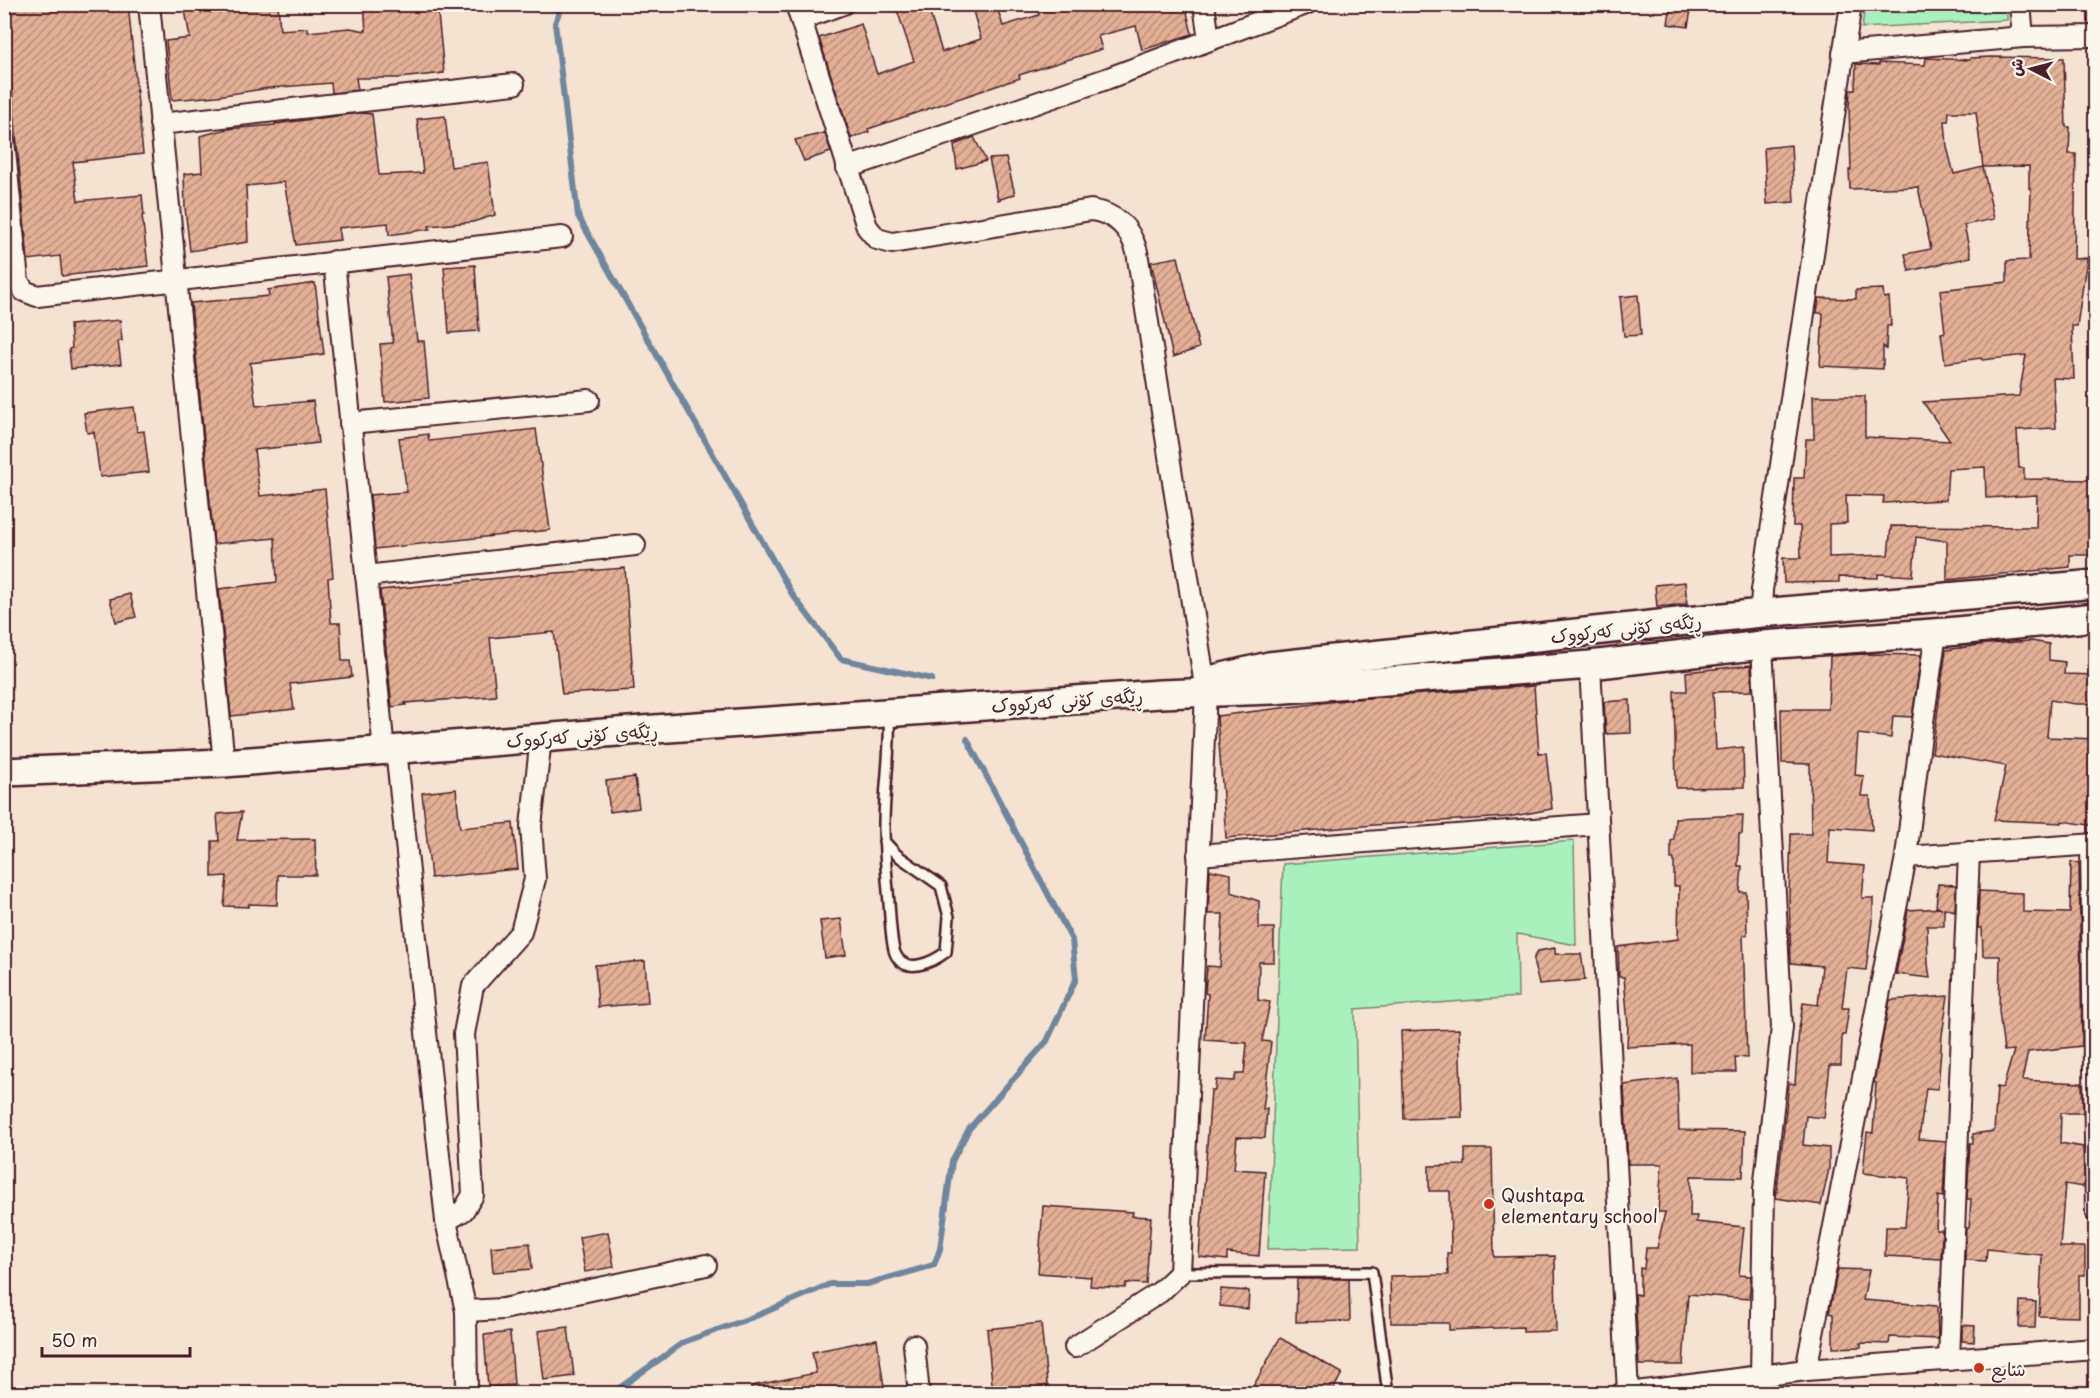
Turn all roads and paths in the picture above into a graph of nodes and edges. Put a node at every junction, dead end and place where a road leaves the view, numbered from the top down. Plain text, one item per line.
1 (149, 4) edge
2 (843, 4) edge
3 (1204, 4) edge
4 (1306, 4) edge
5 (1851, 4) edge
6 (2020, 4) edge
7 (799, 12) edge
8 (2096, 36) edge
9 (2023, 37) junction
10 (1209, 40) junction
11 (1843, 53) junction
12 (514, 84) dead end
13 (160, 124) junction
14 (4, 141) edge
15 (847, 168) junction
16 (562, 237) dead end
17 (334, 261) junction
18 (176, 281) junction
19 (589, 400) dead end
20 (351, 423) junction
21 (634, 544) dead end
22 (366, 576) junction
23 (2096, 584) edge
24 (1761, 613) junction
25 (2096, 617) edge
26 (1936, 633) junction
27 (1762, 645) junction
28 (1590, 664) junction
29 (1204, 687) junction
30 (889, 713) junction
31 (541, 738) junction
32 (390, 750) junction
33 (224, 763) junction
34 (4, 772) edge
35 (1598, 824) junction
36 (884, 841) junction
37 (2093, 844) edge
38 (1969, 852) junction
39 (1198, 855) junction
40 (1906, 857) junction
41 (2096, 1212) edge
42 (446, 1221) junction
43 (706, 1265) dead end
44 (1179, 1273) junction
45 (466, 1311) junction
46 (914, 1345) dead end
47 (1075, 1347) dead end
48 (2096, 1349) edge
49 (1949, 1360) junction
50 (1806, 1370) junction
51 (1761, 1376) junction
52 (1654, 1391) edge
53 (1628, 1393) edge
54 (467, 1394) edge
55 (919, 1394) edge
56 (1388, 1394) edge
57 (1621, 1394) edge

1 - 13 street
2 - 7 street
3 - 10 street
4 - 10 street
5 - 11 street
6 - 9 street
7 - 15 street
8 - 9 street
9 - 11 street
10 - 15 street
11 - 24 street
12 - 13 street
13 - 18 street
14 - 18 street
15 - 29 street
16 - 17 street
17 - 18 street
17 - 20 street
18 - 33 street
19 - 20 street
20 - 22 street
21 - 22 street
22 - 32 street
23 - 24 street, ڕێگەی کۆنی کەرکووک
24 - 29 street, ڕێگەی کۆنی کەرکووک
25 - 26 street, ڕێگەی کۆنی کەرکووک
26 - 27 street, ڕێگەی کۆنی کەرکووک
26 - 40 street
27 - 28 street, ڕێگەی کۆنی کەرکووک
27 - 51 street
28 - 29 street, ڕێگەی کۆنی کەرکووک
28 - 35 street
29 - 30 street, ڕێگەی کۆنی کەرکووک
29 - 39 street
30 - 31 street, ڕێگەی کۆنی کەرکووک
30 - 36 lane
31 - 32 street, ڕێگەی کۆنی کەرکووک
31 - 42 street
32 - 33 street, ڕێگەی کۆنی کەرکووک
32 - 42 street
33 - 34 street, ڕێگەی کۆنی کەرکووک
35 - 39 street
35 - 53 street
36 - 36 lane
37 - 38 street
37 - 41 street
38 - 40 street
38 - 49 street
39 - 44 street
40 - 50 street
42 - 45 street
43 - 45 street
44 - 47 street
44 - 56 lane
45 - 54 street
46 - 55 street
48 - 49 street
49 - 50 street
50 - 51 street
51 - 52 street
52 - 53 street
53 - 57 street

